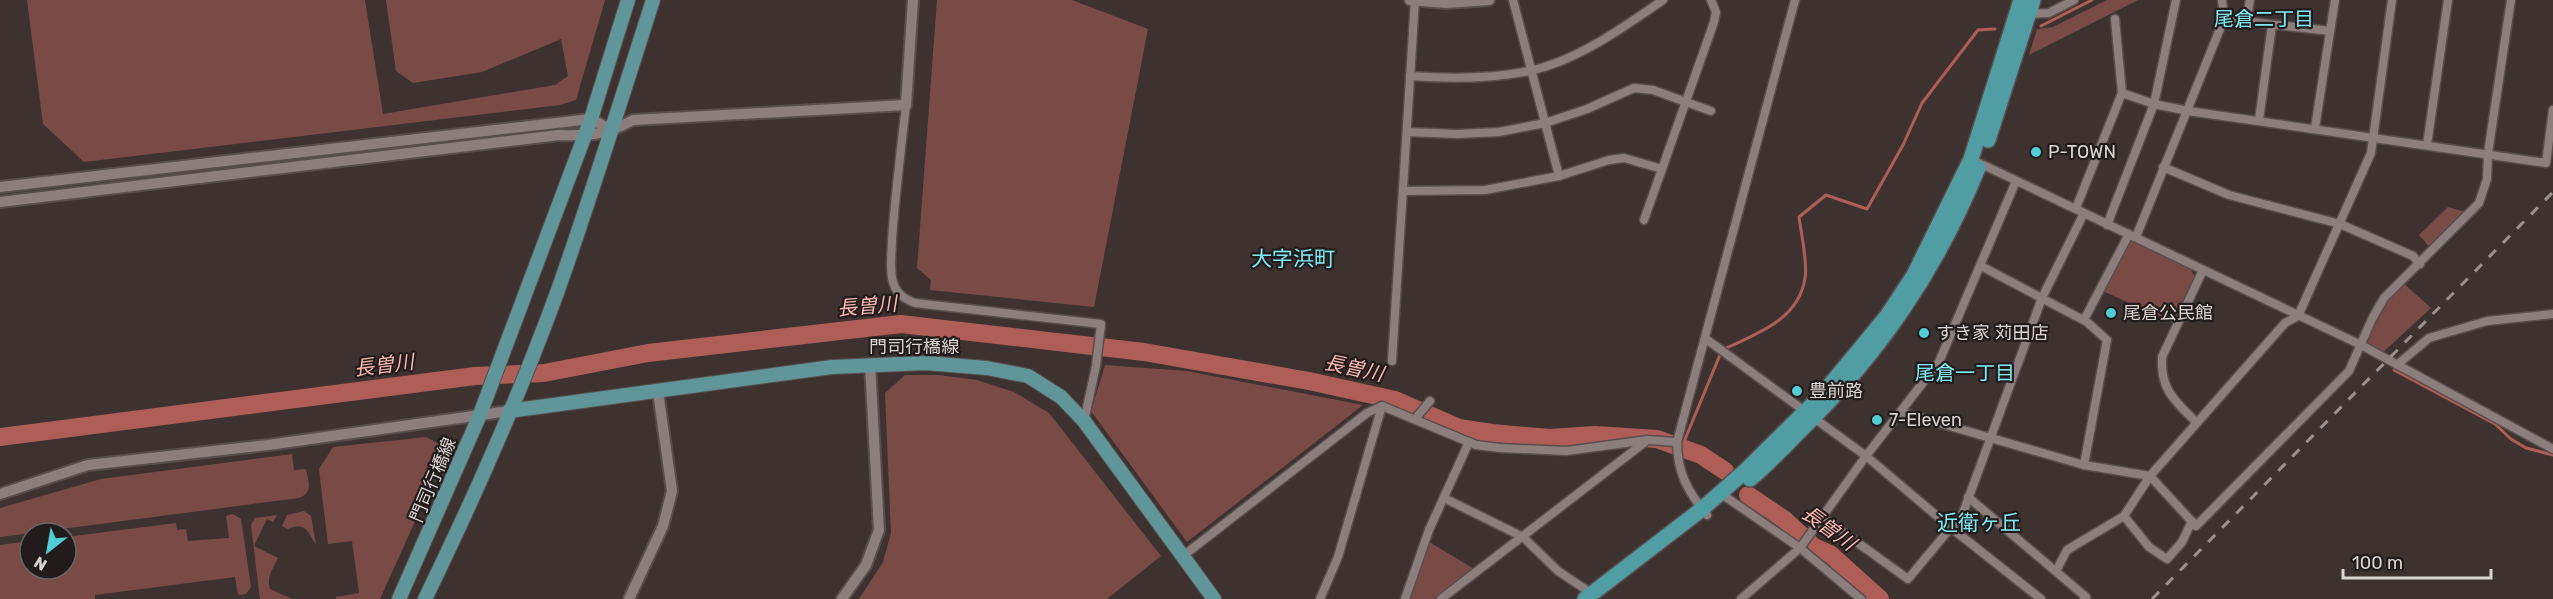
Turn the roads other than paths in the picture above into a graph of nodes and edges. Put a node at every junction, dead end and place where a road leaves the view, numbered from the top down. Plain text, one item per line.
1 (628, 0) edge
2 (653, 0) edge
3 (914, 0) edge
4 (1410, 0) edge
5 (1415, 0) edge
6 (1490, 0) edge
7 (1513, 0) edge
8 (1663, 0) edge
9 (1711, 0) edge
10 (1795, 0) edge
11 (2074, 0) edge
12 (2176, 0) edge
13 (2222, 0) edge
14 (2250, 0) edge
15 (2335, 0) edge
16 (2392, 0) edge
17 (2448, 0) edge
18 (2511, 0) edge
19 (2028, 4) edge
20 (2115, 19) dead end
21 (2224, 19) junction
22 (2246, 22) junction
23 (2272, 25) junction
24 (2330, 31) junction
25 (1532, 70) junction
26 (1410, 76) junction
27 (2122, 93) junction
28 (1687, 102) junction
29 (2154, 104) junction
30 (906, 105) junction
31 (2553, 110) edge
32 (1712, 111) dead end
33 (2188, 111) junction
34 (591, 119) junction
35 (2259, 120) junction
36 (1545, 123) junction
37 (2315, 128) junction
38 (613, 131) junction
39 (1407, 132) junction
40 (585, 136) junction
41 (2373, 137) junction
42 (2427, 145) junction
43 (2488, 153) junction
44 (1975, 161) junction
45 (2550, 163) edge
46 (2163, 167) junction
47 (1662, 169) junction
48 (1559, 176) junction
49 (2016, 181) junction
50 (0, 186) edge
51 (1403, 191) junction
52 (0, 202) edge
53 (2080, 210) junction
54 (1644, 220) dead end
55 (2340, 224) junction
56 (2107, 225) junction
57 (2132, 235) junction
58 (2420, 264) junction
59 (1981, 266) junction
60 (2203, 270) junction
61 (2042, 298) junction
62 (2553, 314) edge
63 (2298, 315) junction
64 (2084, 320) junction
65 (1706, 339) junction
66 (2361, 345) junction
67 (1392, 361) dead end
68 (870, 364) junction
69 (2397, 365) junction
70 (658, 392) junction
71 (1431, 401) dead end
72 (1382, 406) junction
73 (509, 411) junction
74 (1901, 412) junction
75 (1809, 415) junction
76 (1417, 416) junction
77 (479, 417) junction
78 (1084, 421) junction
79 (2197, 423) junction
80 (1990, 438) junction
81 (1648, 440) junction
82 (1469, 442) junction
83 (1677, 442) junction
84 (2553, 449) edge
85 (1866, 456) junction
86 (2084, 465) junction
87 (2150, 476) junction
88 (0, 494) edge
89 (1723, 495) junction
90 (1968, 497) junction
91 (1444, 498) junction
92 (1704, 512) junction
93 (2124, 516) junction
94 (1822, 517) junction
95 (2192, 521) junction
96 (1950, 527) junction
97 (1523, 537) junction
98 (1800, 548) junction
99 (1183, 556) junction
100 (2056, 571) junction
101 (1592, 598) edge
102 (399, 599) edge
103 (425, 599) edge
104 (629, 599) edge
105 (842, 599) edge
106 (1214, 599) edge
107 (1320, 599) edge
108 (1405, 599) edge
109 (1441, 599) edge
110 (1741, 599) edge
111 (1861, 599) edge
112 (2042, 599) edge
113 (2084, 599) edge

1 - 34 main road, 門司行橋線
2 - 38 main road
3 - 30 street
4 - 5 street
5 - 6 street
5 - 26 street
7 - 25 street
8 - 25 street
9 - 28 street
10 - 65 street
11 - 19 street
12 - 29 street
13 - 21 street
14 - 22 street
15 - 24 street
16 - 41 street
17 - 42 street
18 - 43 street
19 - 44 highway
19 - 44 highway
20 - 27 street
21 - 22 street
21 - 33 street
22 - 23 street
23 - 24 street
23 - 35 street
24 - 37 street
25 - 26 street
25 - 36 street
26 - 39 street
27 - 29 street
27 - 53 street
28 - 32 street
28 - 36 street
28 - 47 street
29 - 33 street
29 - 56 street
30 - 38 street
30 - 78 street
31 - 45 street
33 - 35 street
33 - 46 street
34 - 38 street
34 - 40 main road, 門司行橋線
34 - 50 street
35 - 37 street
36 - 39 street
36 - 48 street
37 - 41 street
38 - 40 street
38 - 73 main road
39 - 51 street
40 - 52 street
40 - 77 main road, 門司行橋線
41 - 42 street
41 - 55 street
42 - 43 street
43 - 45 street
43 - 58 street
44 - 49 street
44 - 75 highway
46 - 55 street
46 - 57 street
47 - 48 street
47 - 54 street
48 - 51 street
49 - 53 street
49 - 59 street
51 - 67 street
53 - 56 street
53 - 61 street
55 - 58 street
55 - 63 street
56 - 57 street
57 - 60 street
57 - 64 street
58 - 66 street
59 - 61 street
59 - 74 street
60 - 63 street
60 - 79 street
61 - 64 street
61 - 80 street
62 - 69 street
63 - 66 street
63 - 79 street
64 - 86 street
65 - 75 street
65 - 83 street
66 - 69 street
66 - 95 street
68 - 70 main road, 門司行橋線
68 - 78 main road, 門司行橋線
68 - 105 street
69 - 84 street
70 - 73 main road, 門司行橋線
70 - 104 street
71 - 76 street
72 - 76 street
72 - 99 street
72 - 107 street
73 - 77 street
73 - 103 main road
74 - 80 street
74 - 85 street
75 - 85 street
75 - 89 highway
76 - 82 street
77 - 88 street
77 - 102 main road, 門司行橋線
78 - 99 main road, 門司行橋線
79 - 87 street
80 - 86 street
80 - 90 street
81 - 82 street
81 - 83 street
81 - 97 street
82 - 91 street
83 - 92 street
85 - 94 street
85 - 96 street
86 - 87 street
87 - 93 street
87 - 95 street
89 - 92 highway
89 - 98 street
90 - 96 street
90 - 100 street
91 - 97 street
91 - 108 street
92 - 101 highway
93 - 95 street
93 - 100 street
94 - 96 street
94 - 98 street
96 - 112 street
97 - 101 street
97 - 109 street
98 - 110 street
98 - 111 street
99 - 106 main road, 門司行橋線
100 - 113 street

